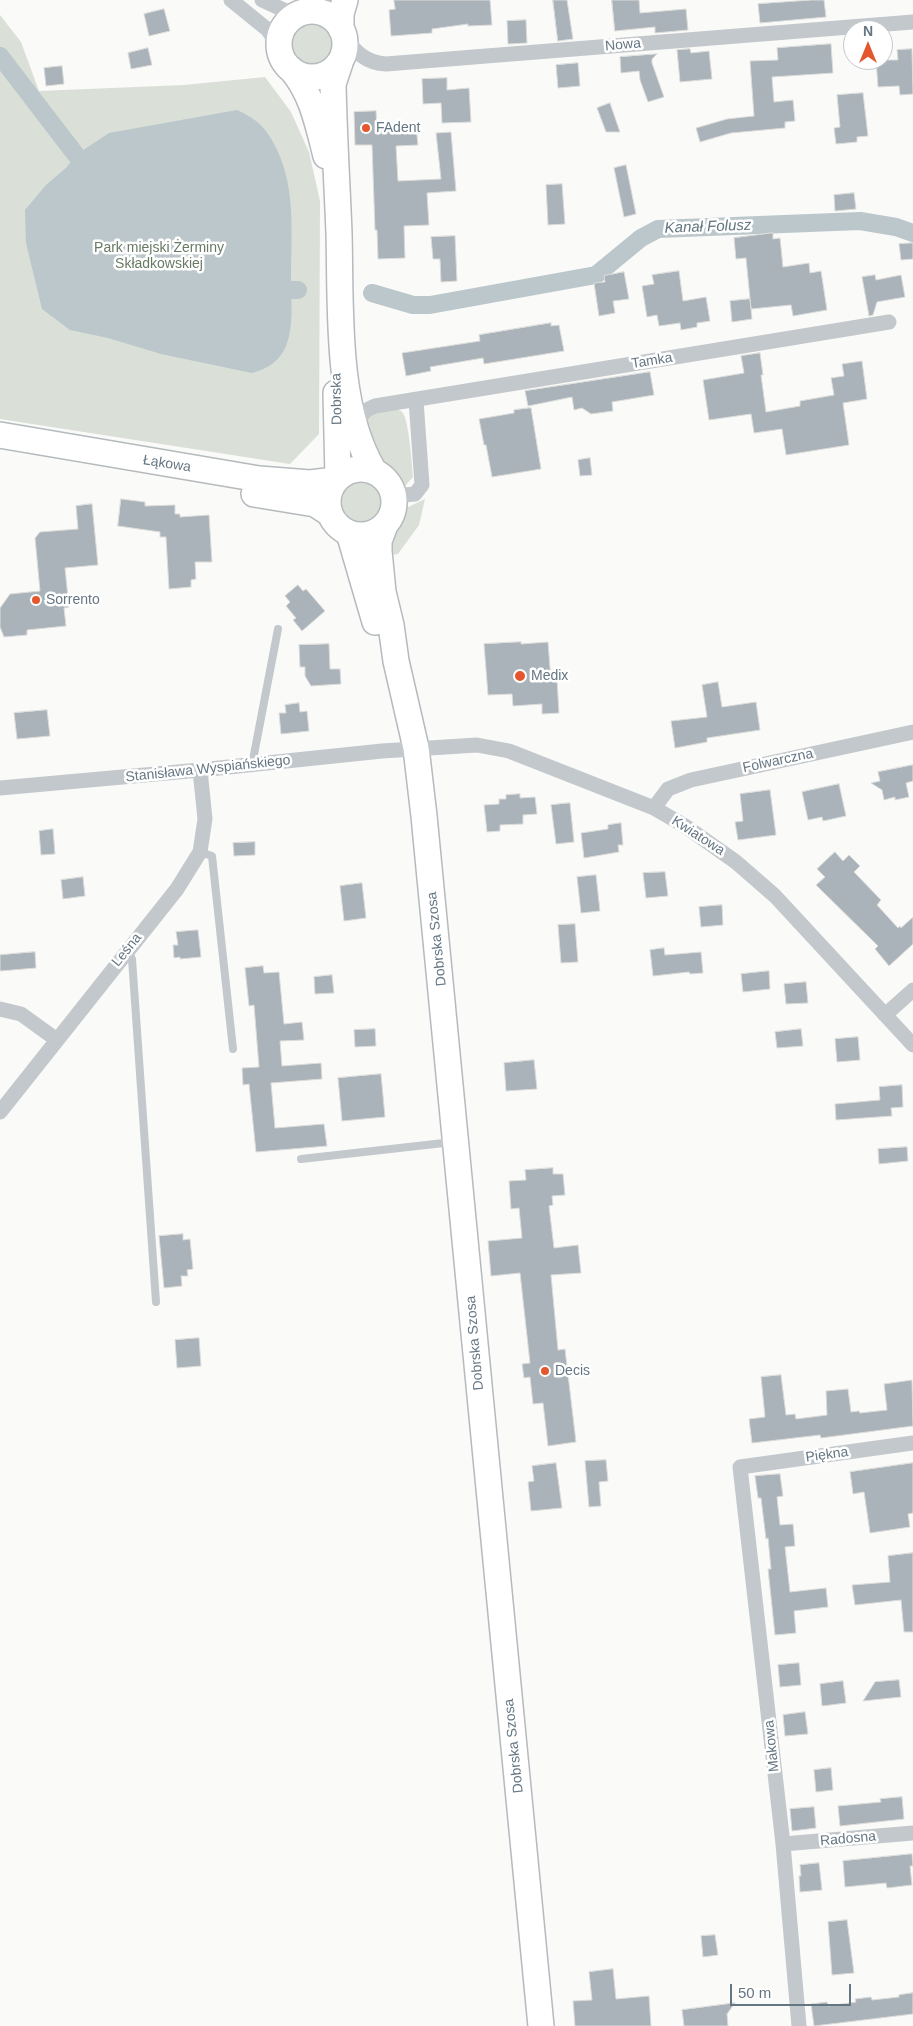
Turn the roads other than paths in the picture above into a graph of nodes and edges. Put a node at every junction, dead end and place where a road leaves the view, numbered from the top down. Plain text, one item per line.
1 (231, 0) edge
2 (262, 0) edge
3 (345, 0) edge
4 (310, 9) edge
5 (913, 22) edge
6 (343, 32) junction
7 (285, 59) junction
8 (340, 63) junction
9 (337, 194) junction
10 (340, 320) junction
11 (889, 322) dead end
12 (416, 400) junction
13 (355, 426) junction
14 (0, 435) edge
15 (0, 451) edge
16 (374, 471) junction
17 (337, 479) junction
18 (393, 496) junction
19 (329, 513) junction
20 (385, 525) junction
21 (349, 533) junction
22 (278, 629) dead end
23 (396, 661) junction
24 (913, 732) edge
25 (416, 748) junction
26 (252, 765) junction
27 (200, 770) junction
28 (0, 788) edge
29 (654, 808) junction
30 (200, 852) junction
31 (127, 950) junction
32 (913, 990) edge
33 (0, 1009) edge
34 (885, 1015) junction
35 (57, 1040) junction
36 (913, 1045) edge
37 (233, 1049) dead end
38 (0, 1112) edge
39 (456, 1142) junction
40 (301, 1160) dead end
41 (156, 1302) dead end
42 (913, 1443) edge
43 (740, 1467) joint
44 (913, 1833) edge
45 (783, 1844) junction
46 (541, 2026) edge
47 (799, 2026) edge

1 - 7 street, Dobrska
2 - 4 street
3 - 6 main road
4 - 6 main road
4 - 7 main road
5 - 6 street, Nowa
6 - 8 main road
7 - 8 main road
7 - 9 main road, Dobrska
8 - 9 main road, Dobrska
9 - 10 main road, Dobrska
10 - 13 main road, Dobrska
10 - 17 main road, Dobrska
11 - 12 street, Tamka
12 - 13 street, Tamka
12 - 18 street
13 - 16 main road, Dobrska
14 - 17 main road, Łąkowa
15 - 19 main road, Łąkowa
16 - 17 main road
16 - 18 main road
17 - 19 main road
18 - 20 main road
19 - 21 main road
20 - 21 main road
20 - 23 main road, Dobrska Szosa
21 - 23 main road, Dobrska Szosa
22 - 26 lane
23 - 25 main road, Dobrska Szosa
24 - 29 street, Folwarczna
25 - 26 street, Stanisława Wyspiańskiego
25 - 29 street, Kwiatowa
25 - 39 main road, Dobrska Szosa
26 - 27 street, Stanisława Wyspiańskiego
27 - 28 street, Stanisława Wyspiańskiego
27 - 30 street, Leśna
29 - 34 street, Kwiatowa
30 - 31 street, Leśna
30 - 37 lane
31 - 35 street, Leśna
31 - 41 lane
32 - 34 street
33 - 35 street
34 - 36 street, Kwiatowa
35 - 38 street, Leśna
39 - 40 lane
39 - 46 main road, Dobrska Szosa
42 - 43 street, Piękna
43 - 45 street, Makowa
44 - 45 street, Radosna
45 - 47 street, Makowa

